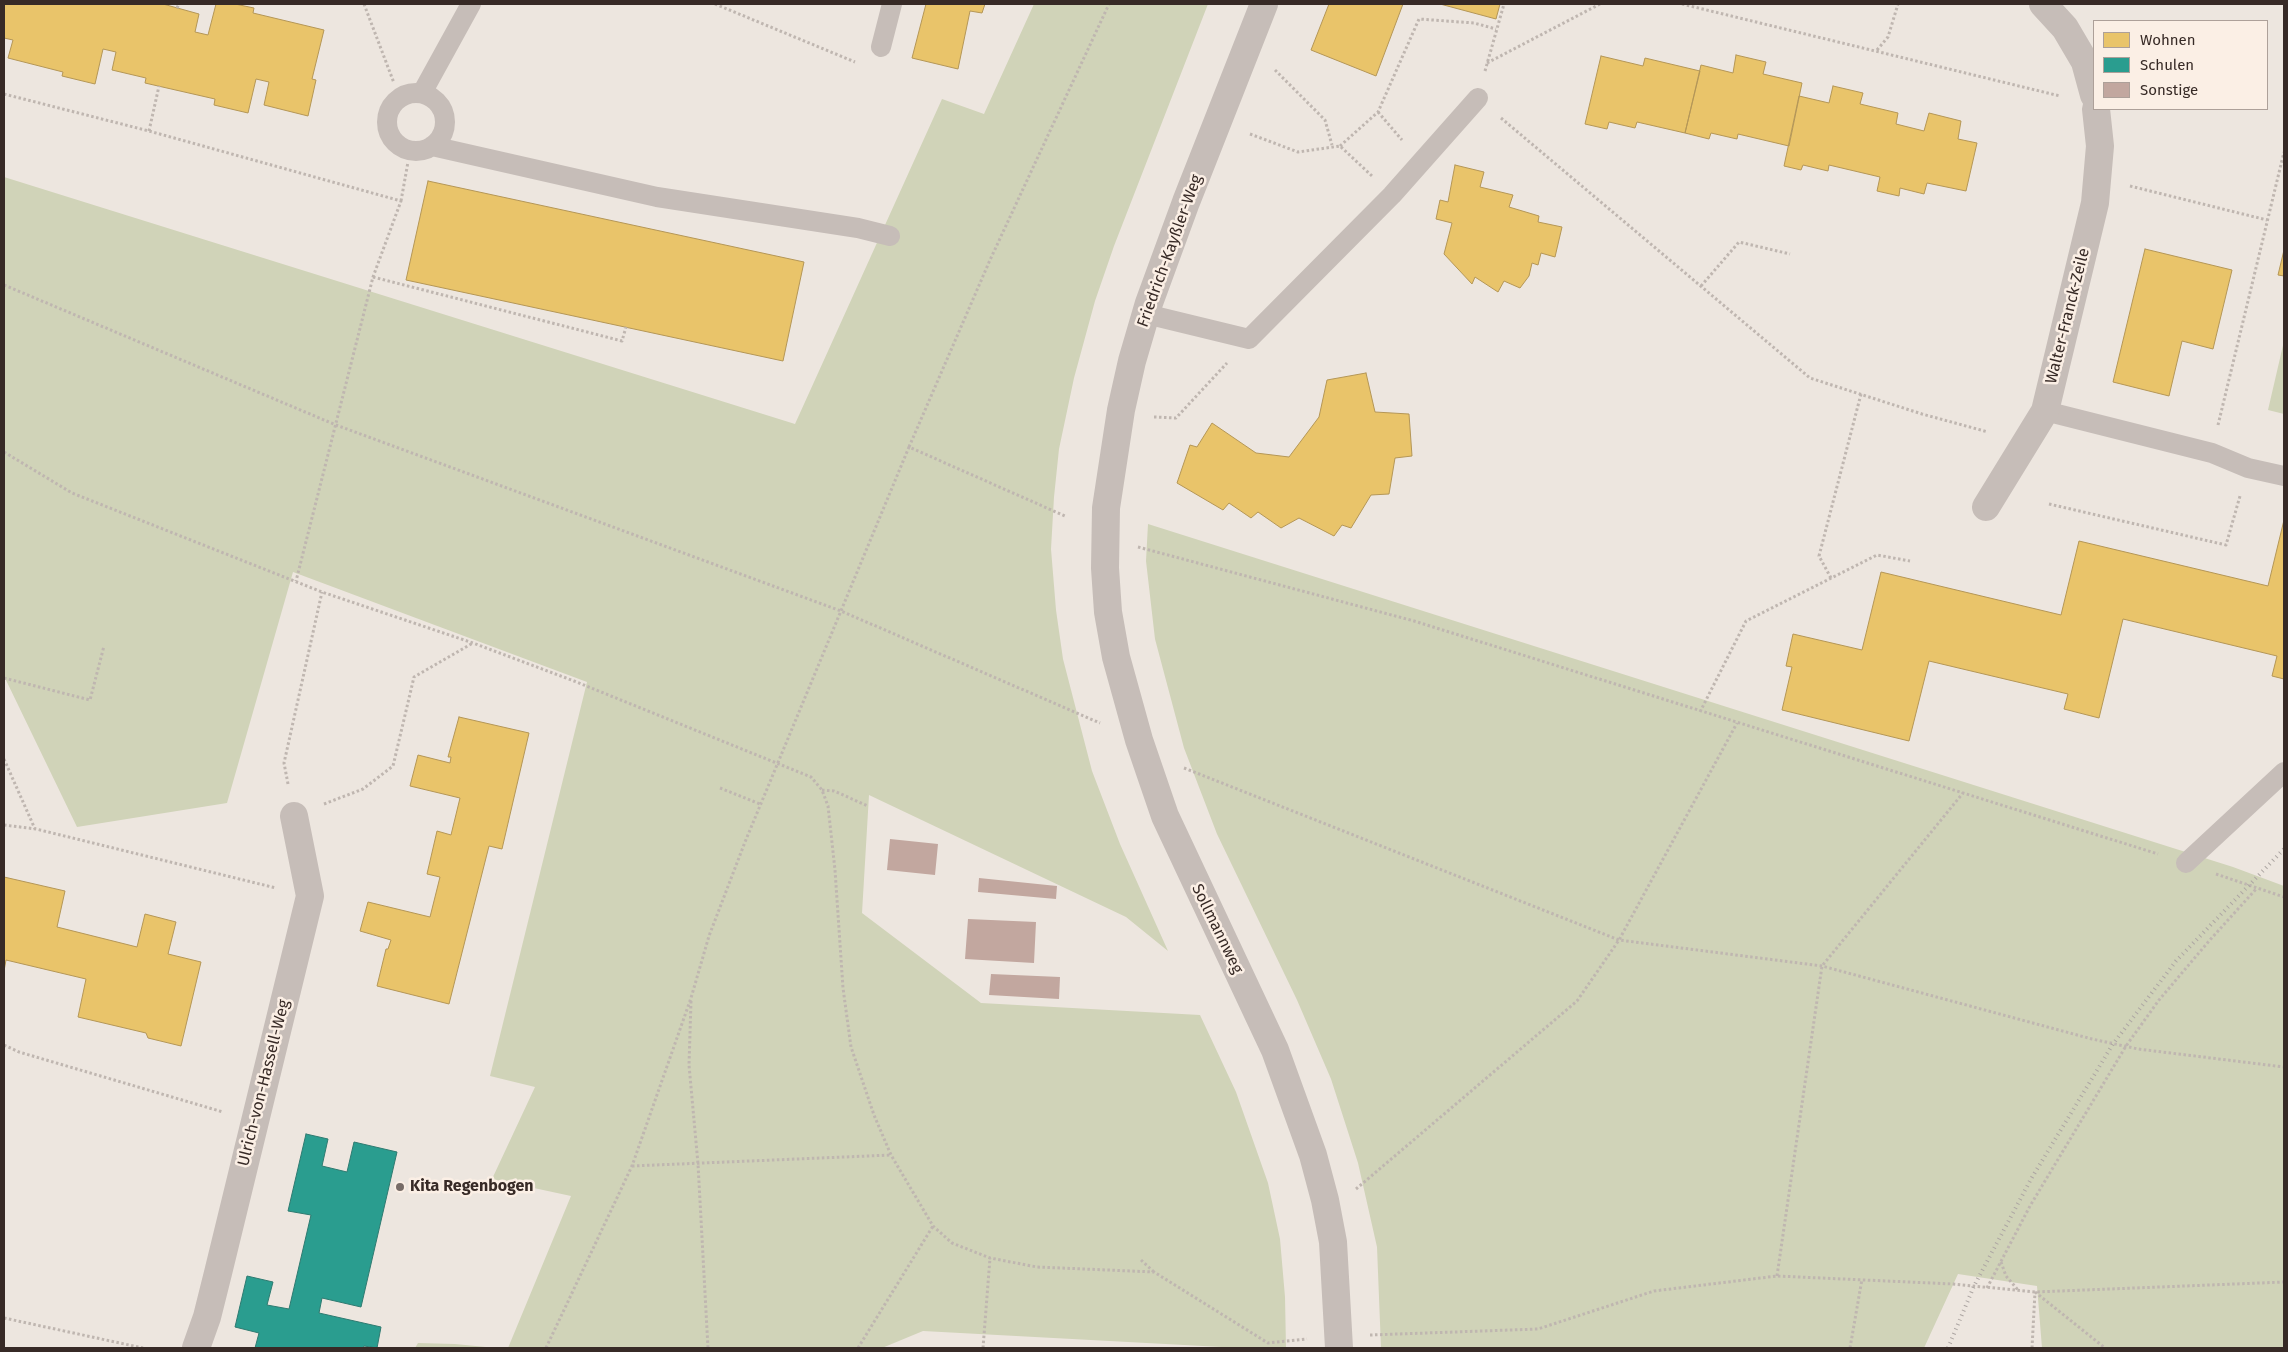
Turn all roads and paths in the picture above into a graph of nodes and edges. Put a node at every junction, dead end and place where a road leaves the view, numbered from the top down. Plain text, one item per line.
1 (179, 4) edge
2 (364, 4) edge
3 (471, 4) edge
4 (715, 4) edge
5 (892, 4) edge
6 (1109, 4) edge
7 (1264, 4) edge
8 (1504, 4) edge
9 (1600, 4) edge
10 (1682, 4) edge
11 (1898, 4) edge
12 (2043, 4) edge
13 (177, 8) dead end
14 (1496, 29) junction
15 (881, 47) joint
16 (1877, 50) junction
17 (1487, 63) junction
18 (1275, 70) dead end
19 (159, 86) dead end
20 (2093, 90) edge
21 (422, 93) junction
22 (4, 94) edge
23 (2061, 96) dead end
24 (400, 97) junction
25 (1478, 98) junction
26 (2096, 110) edge
27 (1378, 112) junction
28 (148, 131) junction
29 (1250, 134) dead end
30 (432, 146) junction
31 (1332, 146) junction
32 (1340, 146) junction
33 (410, 151) junction
34 (2284, 152) edge
35 (1423, 160) junction
36 (2129, 185) dead end
37 (1392, 194) junction
38 (401, 201) junction
39 (2268, 220) junction
40 (890, 236) dead end
41 (1790, 254) dead end
42 (373, 277) junction
43 (4, 286) edge
44 (1702, 286) junction
45 (1146, 314) junction
46 (626, 327) dead end
47 (1249, 339) junction
48 (1861, 394) junction
49 (2044, 411) junction
50 (1154, 417) dead end
51 (336, 425) junction
52 (1988, 432) dead end
53 (908, 447) junction
54 (4, 452) edge
55 (2212, 453) junction
56 (2248, 468) junction
57 (2284, 476) edge
58 (2049, 504) dead end
59 (1986, 507) dead end
60 (1106, 508) joint
61 (1065, 516) dead end
62 (1138, 547) dead end
63 (1910, 561) dead end
64 (1831, 578) junction
65 (296, 581) junction
66 (322, 592) junction
67 (841, 611) junction
68 (473, 643) junction
69 (104, 646) dead end
70 (4, 678) edge
71 (1700, 712) junction
72 (1737, 723) junction
73 (1106, 726) dead end
74 (4, 759) edge
75 (778, 762) junction
76 (1184, 768) dead end
77 (2284, 772) edge
78 (720, 788) dead end
79 (822, 790) junction
80 (1963, 793) junction
81 (760, 804) junction
82 (868, 806) dead end
83 (294, 816) junction
84 (4, 825) edge
85 (36, 830) junction
86 (2186, 863) junction
87 (2258, 888) junction
88 (310, 896) junction
89 (2284, 897) edge
90 (1619, 940) junction
91 (1822, 966) junction
92 (691, 998) junction
93 (4, 1045) edge
94 (2126, 1046) junction
95 (2284, 1067) edge
96 (255, 1120) junction
97 (891, 1155) junction
98 (698, 1164) junction
99 (632, 1166) junction
100 (1356, 1188) dead end
101 (932, 1226) junction
102 (990, 1258) junction
103 (1141, 1260) dead end
104 (2001, 1262) junction
105 (1154, 1272) junction
106 (1777, 1276) junction
107 (1862, 1279) junction
108 (2284, 1282) edge
109 (1987, 1288) junction
110 (2018, 1290) junction
111 (2035, 1292) junction
112 (4, 1318) edge
113 (1339, 1343) edge
114 (143, 1348) edge
115 (196, 1348) edge
116 (546, 1348) edge
117 (708, 1348) edge
118 (858, 1348) edge
119 (983, 1348) edge
120 (1850, 1348) edge
121 (2032, 1348) edge
122 (2105, 1348) edge

1 - 13 path
2 - 24 path
3 - 21 lane
4 - 15 path
5 - 15 lane
6 - 53 path
7 - 45 street, Friedrich-Kayßler-Weg
8 - 14 path
9 - 17 path
10 - 16 path
11 - 16 path
12 - 20 street
14 - 17 path
14 - 27 path
16 - 23 path
17 - 25 path
18 - 31 path
19 - 28 path
21 - 24 lane
21 - 30 lane
22 - 28 path
24 - 33 lane
25 - 35 lane
25 - 44 path
26 - 49 street, Walter-Franck-Zeile
27 - 32 path
27 - 35 path
28 - 38 path
29 - 31 path
30 - 33 lane
30 - 40 lane
31 - 32 path
32 - 37 path
33 - 38 path
34 - 39 path
35 - 37 lane
36 - 39 path
37 - 47 lane
38 - 42 path
39 - 55 path
41 - 44 path
42 - 46 path
42 - 51 path
43 - 51 path
44 - 48 path
45 - 47 lane
45 - 60 street, Friedrich-Kayßler-Weg
47 - 50 path
48 - 52 path
48 - 64 path
49 - 55 lane
49 - 59 street, Walter-Franck-Zeile
51 - 65 path
51 - 67 path
53 - 61 path
53 - 67 path
54 - 65 path
55 - 56 lane
56 - 57 lane
56 - 58 path
60 - 113 street, Sollmannweg
62 - 71 path
63 - 64 path
64 - 71 path
65 - 66 path
66 - 68 path
66 - 83 path
67 - 73 path
67 - 75 path
68 - 75 path
68 - 83 path
69 - 70 path
71 - 72 path
72 - 80 path
72 - 90 path
74 - 85 path
75 - 79 path
75 - 81 path
76 - 90 path
77 - 86 lane
78 - 81 path
79 - 82 path
79 - 97 path
80 - 86 path
80 - 91 path
81 - 92 path
83 - 88 street, Ulrich-von-Hassell-Weg
84 - 85 path
85 - 88 path
86 - 87 path
87 - 89 path
87 - 94 path
88 - 96 street, Ulrich-von-Hassell-Weg
90 - 91 path
90 - 100 path
91 - 94 path
91 - 106 path
92 - 98 path
92 - 99 path
93 - 96 path
94 - 95 path
94 - 104 path
96 - 115 street, Ulrich-von-Hassell-Weg
97 - 98 path
97 - 101 path
98 - 99 path
98 - 117 path
99 - 116 path
101 - 102 path
101 - 118 path
102 - 105 path
102 - 119 path
103 - 105 path
104 - 109 path
104 - 110 path
105 - 113 path
106 - 107 path
106 - 113 path
107 - 109 path
107 - 120 path
108 - 111 path
109 - 110 path
110 - 111 path
111 - 121 path
111 - 122 path
112 - 114 path

